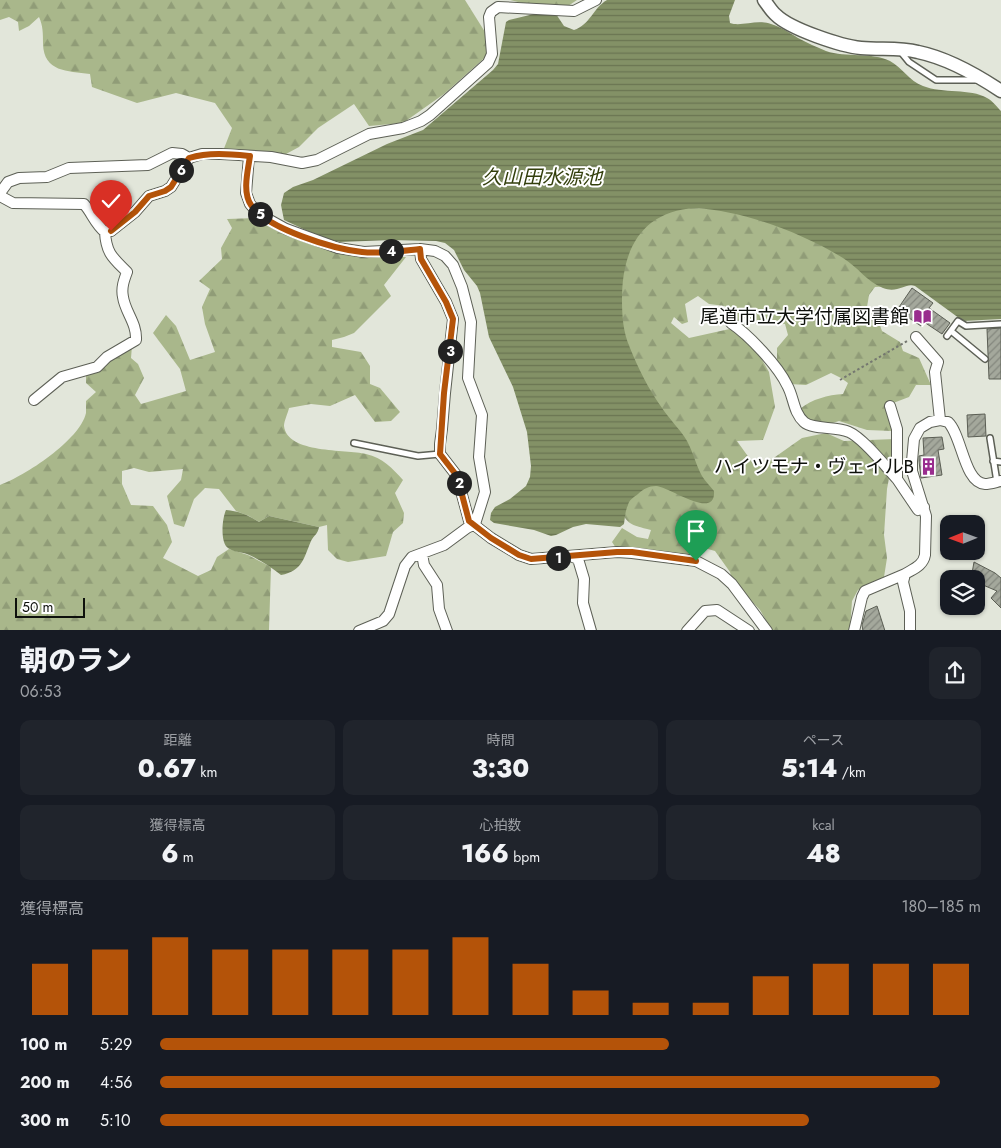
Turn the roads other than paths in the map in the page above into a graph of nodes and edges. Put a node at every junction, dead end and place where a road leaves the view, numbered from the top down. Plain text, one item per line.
1 (596, 0) edge
2 (764, 0) edge
3 (899, 50) junction
4 (984, 80) junction
5 (1001, 91) edge
6 (250, 156) junction
7 (189, 158) junction
8 (0, 194) edge
9 (105, 232) junction
10 (420, 249) junction
11 (731, 323) dead end
12 (1001, 324) edge
13 (916, 337) road end
14 (985, 359) dead end
15 (34, 400) dead end
16 (890, 406) dead end
17 (940, 420) junction
18 (990, 438) dead end
19 (354, 443) dead end
20 (440, 454) junction
21 (993, 461) junction
22 (1001, 462) edge
23 (897, 479) junction
24 (999, 482) edge
25 (924, 508) junction
26 (475, 524) junction
27 (422, 554) junction
28 (572, 556) junction
29 (905, 574) junction
30 (910, 611) junction
31 (359, 630) edge
32 (447, 630) edge
33 (590, 630) edge
34 (687, 630) edge
35 (749, 630) edge
36 (767, 630) edge
37 (854, 630) edge
38 (910, 630) edge
39 (918, 630) edge

1 - 6 street
2 - 3 street
3 - 4 street
3 - 4 lane
4 - 5 street
6 - 7 street
6 - 10 street
7 - 8 street
7 - 9 street
8 - 9 street
9 - 15 street
10 - 20 street
10 - 26 street
11 - 23 street
12 - 14 lane
13 - 17 street
16 - 23 street
17 - 24 street
17 - 25 street
18 - 21 lane
19 - 20 lane
20 - 26 street
21 - 22 lane
21 - 24 lane
23 - 25 street
25 - 29 street
26 - 27 street
26 - 28 street
27 - 31 street
27 - 32 street
28 - 33 street
28 - 36 street
29 - 30 street
29 - 37 street
30 - 38 street
30 - 39 street
34 - 35 street

